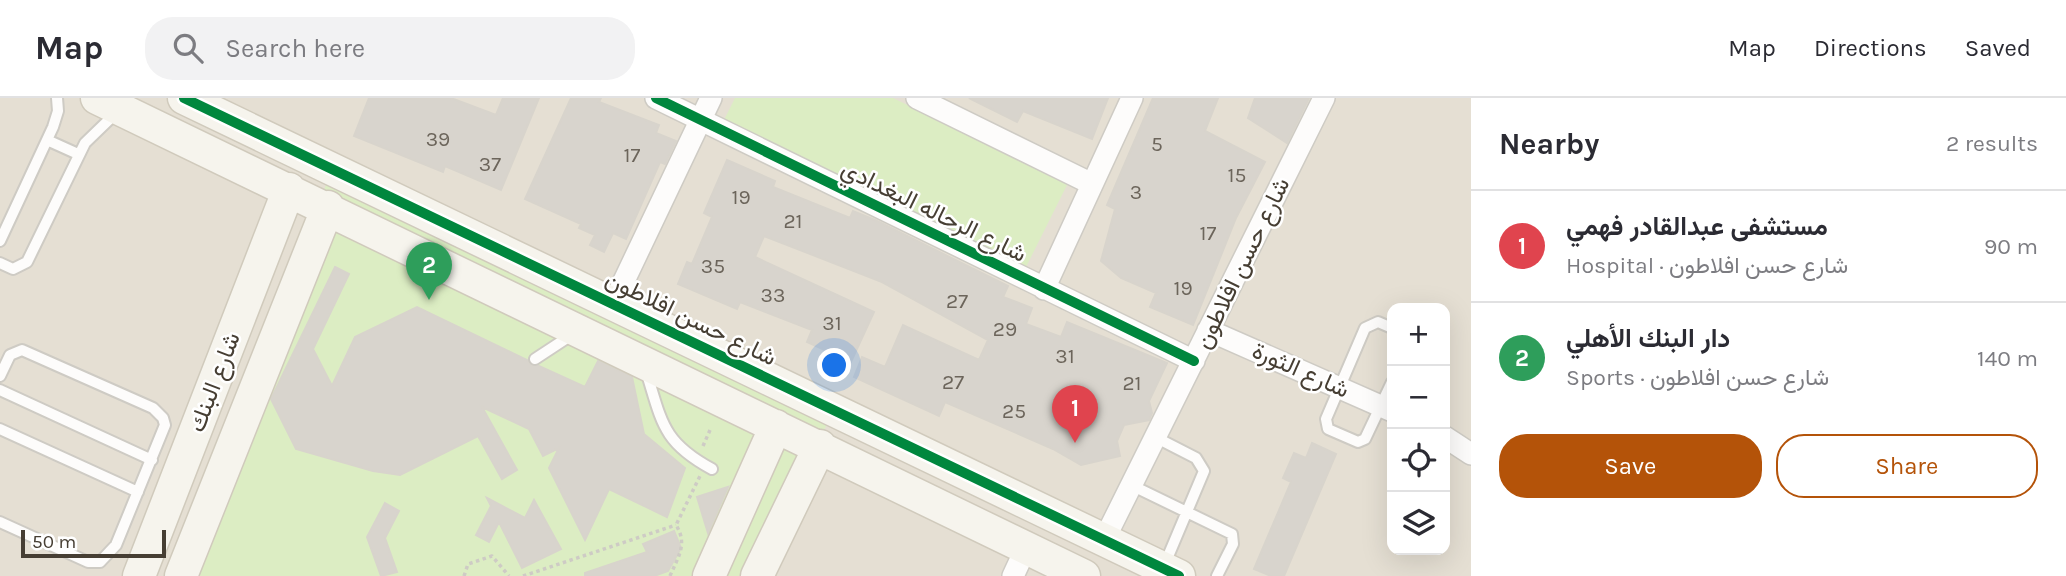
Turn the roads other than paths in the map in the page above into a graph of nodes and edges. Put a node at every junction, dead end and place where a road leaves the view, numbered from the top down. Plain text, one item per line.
1 (57, 98) edge
2 (184, 98) edge
3 (656, 98) edge
4 (711, 98) edge
5 (917, 98) edge
6 (1132, 98) edge
7 (1324, 98) edge
8 (108, 103) edge
9 (700, 119) junction
10 (47, 140) junction
11 (78, 154) junction
12 (1092, 184) junction
13 (289, 189) junction
14 (328, 207) junction
15 (0, 241) edge
16 (266, 247) junction
17 (0, 263) edge
18 (304, 265) junction
19 (1044, 289) junction
20 (613, 304) junction
21 (1387, 326) edge
22 (1208, 330) junction
23 (579, 331) junction
24 (535, 359) dead end
25 (1194, 361) junction
26 (643, 362) junction
27 (0, 376) edge
28 (1340, 386) junction
29 (0, 390) edge
30 (1387, 409) edge
31 (776, 426) junction
32 (0, 429) edge
33 (1155, 437) junction
34 (1450, 440) edge
35 (820, 446) junction
36 (173, 447) junction
37 (1471, 454) edge
38 (762, 457) junction
39 (152, 460) junction
40 (706, 472) road end
41 (804, 476) junction
42 (1131, 485) junction
43 (138, 492) junction
44 (1189, 513) junction
45 (0, 522) edge
46 (1108, 549) edge
47 (1020, 562) edge
48 (1076, 572) edge
49 (1171, 572) edge
50 (139, 576) edge
51 (181, 576) edge
52 (709, 576) edge
53 (757, 576) edge
54 (1217, 576) edge

1 - 10 lane
2 - 20 street, شارع حسن افلاطون
3 - 9 street, شارع الرحاله البغدادي
4 - 9 street
5 - 12 street
6 - 12 street
7 - 22 street, شارع حسن افلاطون
8 - 11 lane
8 - 13 street
9 - 19 street, شارع الرحاله البغدادي
9 - 20 street
10 - 11 lane
10 - 15 lane
11 - 17 lane
12 - 19 street
13 - 14 street
13 - 16 street, شارع البنك
14 - 18 street, شارع البنك
14 - 23 street
16 - 18 street
16 - 36 street, شارع البنك
18 - 51 street, شارع البنك
19 - 25 street, شارع الرحاله البغدادي
20 - 46 street, شارع حسن افلاطون
21 - 28 lane
22 - 25 street, شارع حسن افلاطون
22 - 28 street, شارع الثورة
23 - 24 lane
23 - 26 street
25 - 33 street, شارع حسن افلاطون
26 - 31 street
26 - 40 lane
27 - 36 lane
28 - 30 street, شارع الثورة
28 - 30 lane
29 - 39 lane
31 - 35 street
31 - 38 street
32 - 43 lane
33 - 42 street, شارع حسن افلاطون
33 - 44 lane
34 - 37 street
35 - 41 street
35 - 47 street
36 - 39 lane
36 - 50 street, شارع البنك
38 - 41 street
38 - 52 street
39 - 43 lane
41 - 53 street
42 - 44 lane
42 - 46 street, شارع حسن افلاطون
43 - 45 lane
44 - 49 lane
44 - 54 lane
46 - 48 street
46 - 49 street, شارع حسن افلاطون
47 - 48 street

